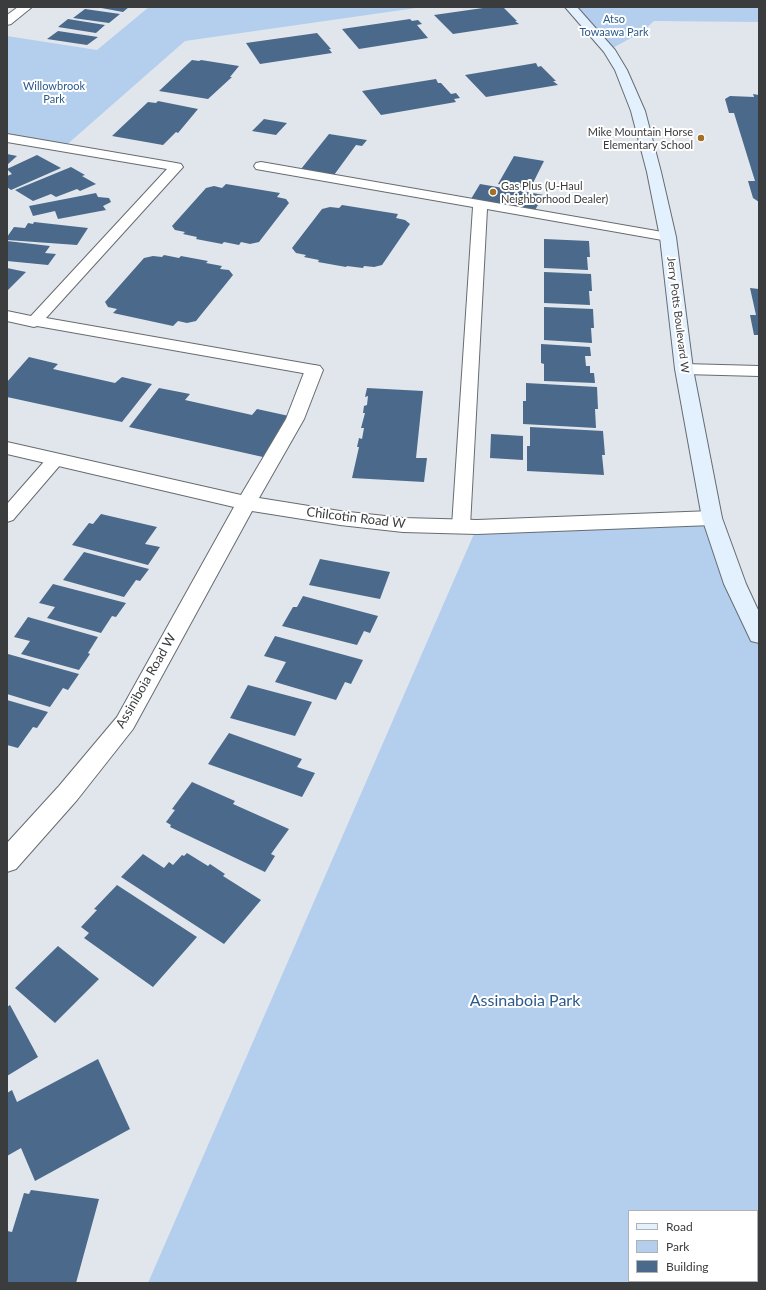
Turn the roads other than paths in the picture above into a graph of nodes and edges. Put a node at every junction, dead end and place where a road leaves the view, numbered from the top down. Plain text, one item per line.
1 (26, 7) edge
2 (571, 7) edge
3 (7, 21) edge
4 (7, 138) edge
5 (261, 166) dead end
6 (480, 204) junction
7 (668, 237) junction
8 (7, 316) edge
9 (34, 322) junction
10 (684, 369) junction
11 (314, 370) joint
12 (759, 371) edge
13 (7, 448) edge
14 (55, 460) junction
15 (246, 502) junction
16 (7, 516) edge
17 (712, 518) junction
18 (461, 526) junction
19 (759, 635) edge
20 (7, 861) edge

1 - 3 street
2 - 7 street, Jerry Potts Boulevard W
4 - 9 lane
5 - 6 lane
6 - 7 lane
6 - 18 lane
7 - 10 street, Jerry Potts Boulevard W
8 - 9 lane
9 - 11 lane
10 - 12 street
10 - 17 street, Jerry Potts Boulevard W
11 - 15 street, Assiniboia Road W
13 - 14 street, Chilcotin Road W
14 - 15 street, Chilcotin Road W
14 - 16 lane
15 - 18 street, Chilcotin Road W
15 - 20 street, Assiniboia Road W
17 - 18 street, Chilcotin Road W
17 - 19 street, Jerry Potts Boulevard W

